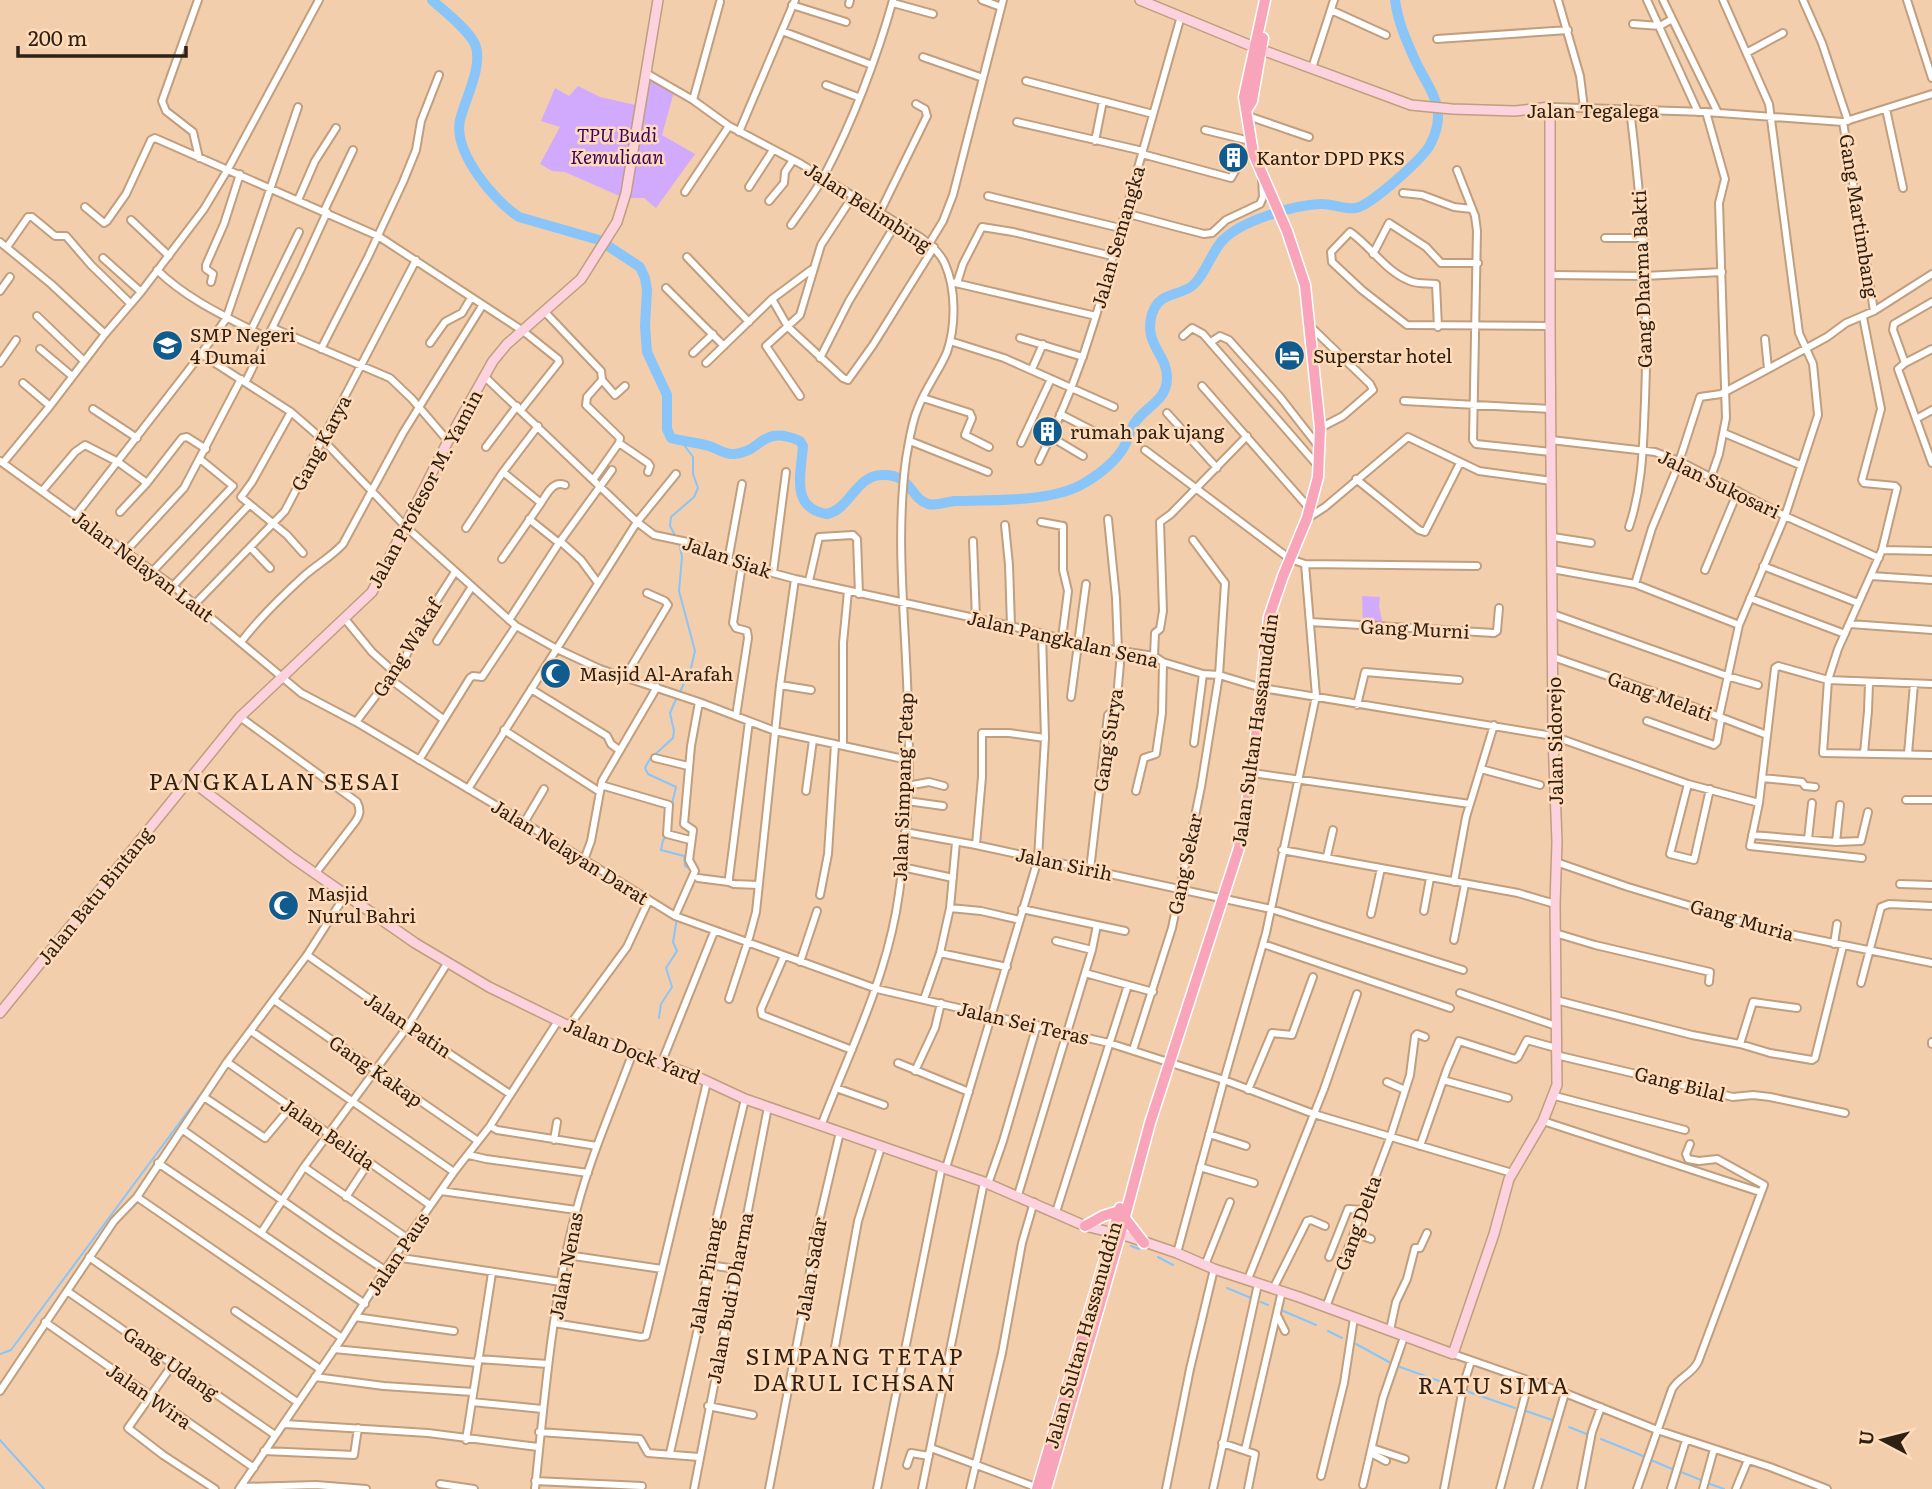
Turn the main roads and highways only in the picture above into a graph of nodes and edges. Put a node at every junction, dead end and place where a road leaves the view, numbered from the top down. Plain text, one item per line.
1 (1265, 0) edge
2 (1270, 0) edge
3 (1257, 48) junction
4 (1122, 1214) junction
5 (1085, 1226) road end
6 (1144, 1243) road end
7 (1040, 1489) edge

1 - 3 main road
2 - 3 main road
3 - 4 main road, Jalan Sultan Hassanuddin
4 - 5 main road
4 - 6 main road
4 - 7 main road, Jalan Sultan Hassanuddin

